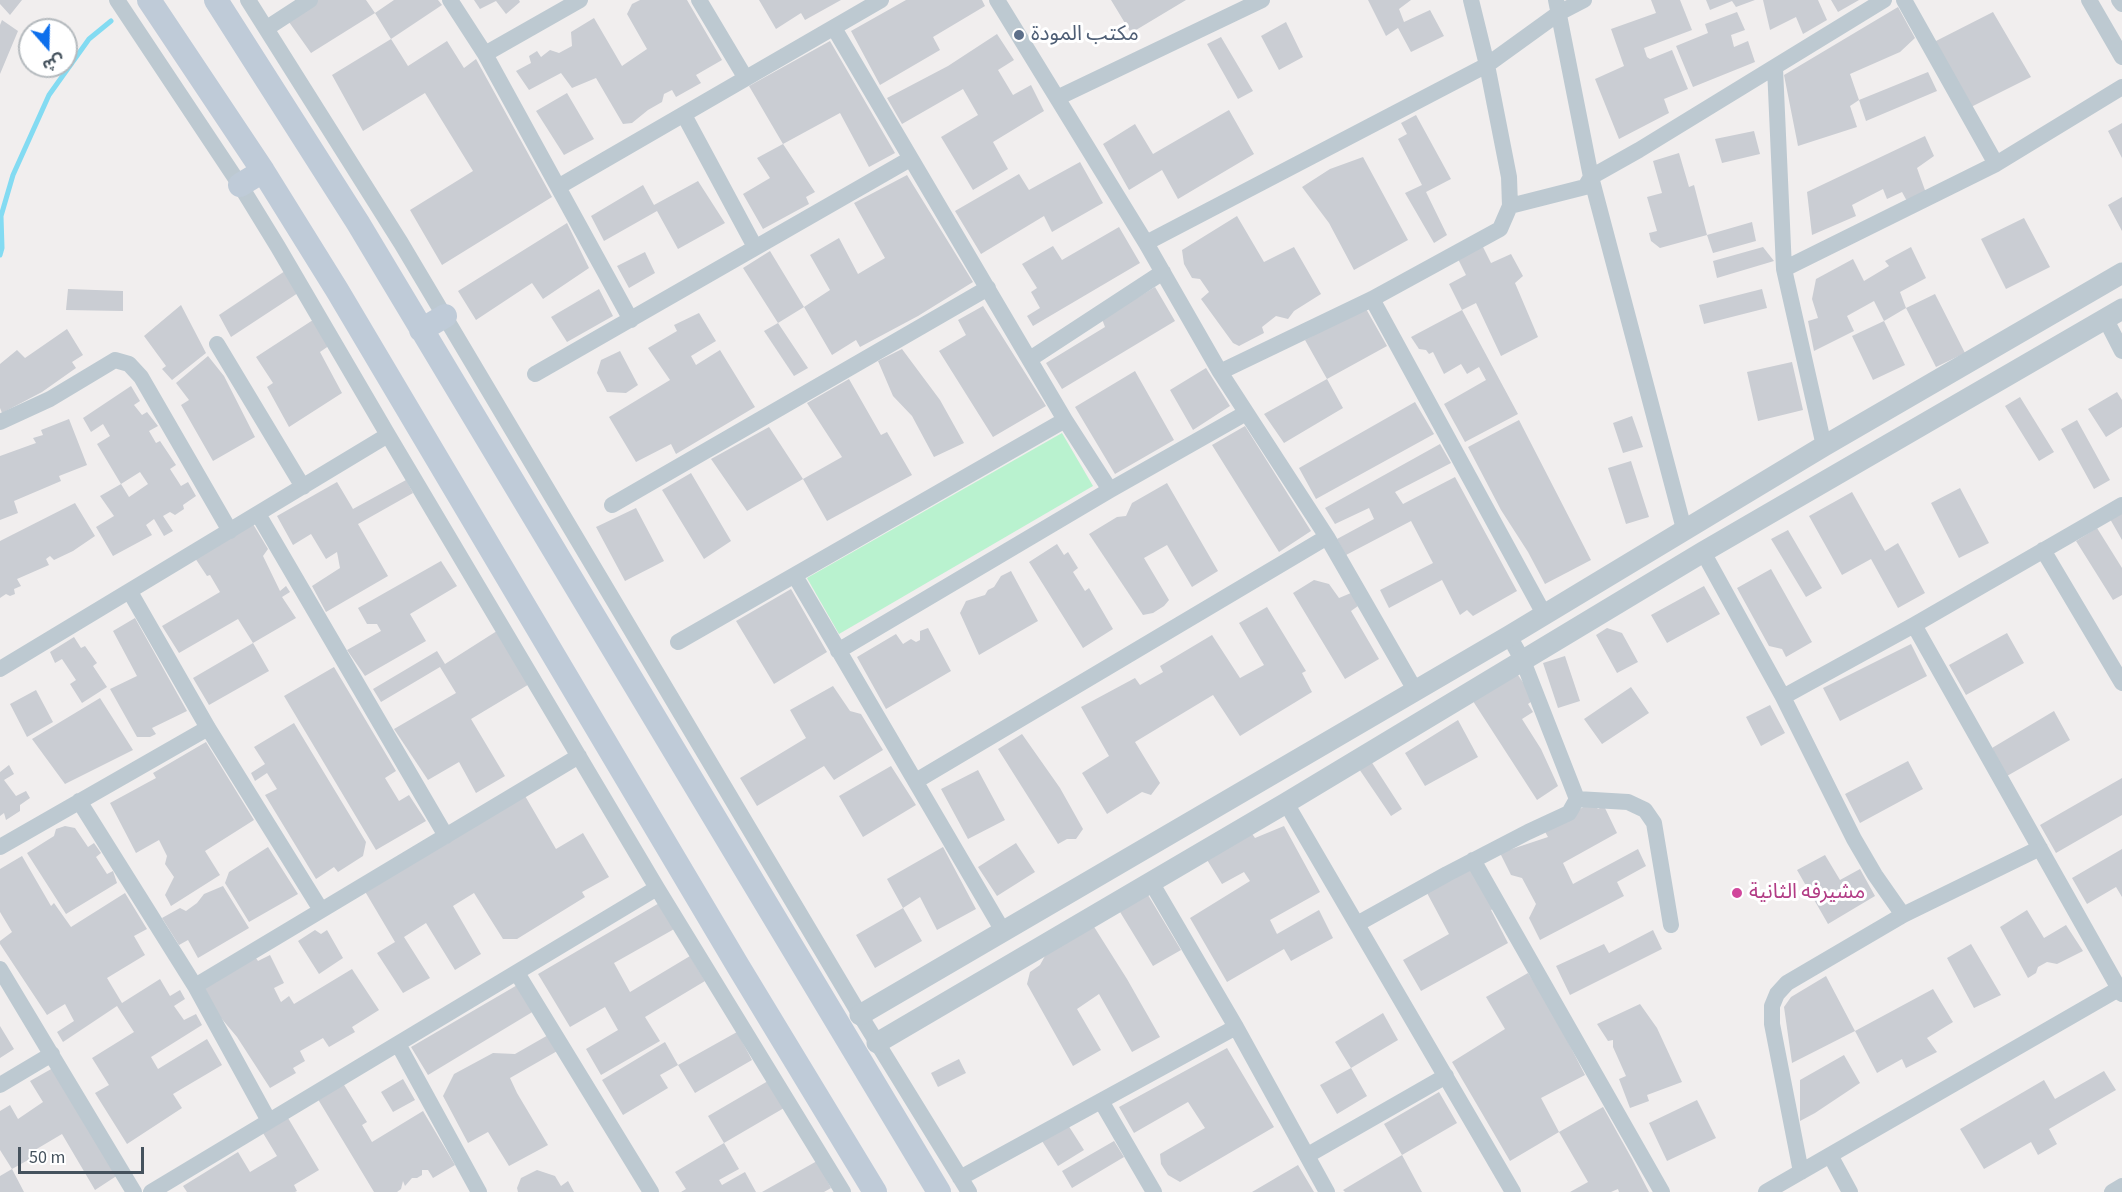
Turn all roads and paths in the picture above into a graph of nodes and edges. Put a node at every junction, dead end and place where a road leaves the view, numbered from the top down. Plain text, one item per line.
1 (117, 0) edge
2 (149, 0) edge
3 (216, 0) edge
4 (248, 0) edge
5 (310, 0) edge
6 (450, 0) edge
7 (580, 0) edge
8 (699, 0) edge
9 (881, 0) edge
10 (997, 0) edge
11 (1262, 0) edge
12 (1471, 0) edge
13 (1584, 0) edge
14 (1884, 0) edge
15 (1904, 0) edge
16 (2089, 0) edge
17 (2119, 0) edge
18 (2122, 4) edge
19 (1557, 7) edge
20 (267, 28) junction
21 (834, 28) junction
22 (485, 54) junction
23 (2122, 57) edge
24 (1487, 65) junction
25 (1775, 68) junction
26 (745, 78) junction
27 (2122, 87) edge
28 (1057, 98) junction
29 (684, 116) junction
30 (910, 159) junction
31 (1996, 164) junction
32 (262, 171) junction
33 (1591, 177) junction
34 (240, 185) junction
35 (558, 187) junction
36 (1510, 206) junction
37 (1146, 243) junction
38 (755, 247) junction
39 (1784, 269) junction
40 (1163, 272) junction
41 (2122, 273) edge
42 (988, 288) junction
43 (1372, 299) junction
44 (2114, 313) edge
45 (445, 316) junction
46 (631, 320) junction
47 (421, 330) junction
48 (217, 344) dead end
49 (2122, 351) edge
50 (1030, 359) junction
51 (1220, 372) junction
52 (535, 374) dead end
53 (1246, 413) junction
54 (1065, 420) junction
55 (0, 422) edge
56 (388, 435) junction
57 (1824, 446) junction
58 (303, 487) junction
59 (1110, 490) junction
60 (612, 505) dead end
61 (2122, 505) edge
62 (258, 514) junction
63 (1684, 529) junction
64 (230, 531) junction
65 (1327, 537) junction
66 (2043, 550) junction
67 (1703, 552) junction
68 (795, 576) junction
69 (130, 591) junction
70 (1544, 614) junction
71 (1914, 625) junction
72 (1509, 636) junction
73 (678, 642) dead end
74 (838, 651) junction
75 (1523, 661) junction
76 (0, 669) edge
77 (2122, 683) edge
78 (1415, 690) junction
79 (1783, 697) junction
80 (208, 728) junction
81 (579, 756) junction
82 (916, 781) junction
83 (1577, 799) junction
84 (80, 801) junction
85 (1286, 803) junction
86 (446, 836) junction
87 (0, 847) edge
88 (2040, 848) junction
89 (1473, 860) junction
90 (1151, 882) junction
91 (657, 888) junction
92 (321, 910) junction
93 (1903, 915) junction
94 (1357, 924) junction
95 (1671, 925) dead end
96 (1003, 931) junction
97 (0, 969) edge
98 (517, 973) junction
99 (195, 986) junction
100 (2121, 990) edge
101 (860, 1015) junction
102 (1236, 1027) junction
103 (878, 1043) junction
104 (398, 1044) junction
105 (52, 1054) junction
106 (1446, 1076) junction
107 (0, 1085) edge
108 (1101, 1101) junction
109 (269, 1121) junction
110 (1308, 1155) junction
111 (1830, 1155) junction
112 (1801, 1172) junction
113 (965, 1185) edge
114 (2122, 1186) edge
115 (474, 1190) edge
116 (134, 1192) edge
117 (151, 1192) edge
118 (651, 1192) edge
119 (843, 1192) edge
120 (875, 1192) edge
121 (939, 1192) edge
122 (1154, 1192) edge
123 (1327, 1192) edge
124 (1513, 1192) edge
125 (1662, 1192) edge
126 (1766, 1192) edge
127 (1850, 1192) edge
128 (2112, 1192) edge

1 - 34 street
2 - 32 main road
3 - 47 main road
4 - 20 street
5 - 20 street
6 - 22 street
7 - 22 street
8 - 26 street
9 - 21 street
10 - 28 street
11 - 28 street
12 - 24 street
13 - 19 street
14 - 25 street
15 - 31 street
16 - 23 street
17 - 18 street
19 - 24 street
19 - 33 street
20 - 45 street
21 - 26 street
21 - 30 street
22 - 35 street
24 - 36 street
24 - 37 street
25 - 33 street
25 - 39 street
26 - 29 street
27 - 31 street
28 - 37 street
29 - 35 street
29 - 38 street
30 - 38 street
30 - 42 street
31 - 39 street
32 - 34 main road
32 - 120 main road
33 - 36 street
33 - 63 street
34 - 56 street
35 - 46 street
36 - 43 street
37 - 40 street
38 - 46 street
39 - 57 street
40 - 50 street
40 - 51 street
41 - 57 street
42 - 50 street
42 - 60 street
43 - 51 street
43 - 70 street
44 - 49 street
44 - 67 street
45 - 47 main road
45 - 101 street
46 - 52 street
47 - 121 main road
48 - 58 street
50 - 54 street
51 - 53 street
53 - 59 street
53 - 65 street
54 - 59 street
54 - 68 street
55 - 64 street
56 - 58 street
56 - 81 street
57 - 63 street
58 - 62 street
59 - 74 street
61 - 66 street
62 - 64 street
62 - 86 street
63 - 70 street
64 - 69 street
65 - 78 street
65 - 82 street
66 - 71 street
66 - 77 street
67 - 75 street
67 - 79 street
68 - 73 street
68 - 74 street
69 - 76 street
69 - 80 street
70 - 72 street
71 - 79 street
71 - 88 street
72 - 75 street
72 - 78 street
74 - 82 street
75 - 83 street
75 - 85 street
78 - 96 street
79 - 93 street
80 - 84 street
80 - 92 street
81 - 86 street
81 - 91 street
82 - 96 street
83 - 89 street
83 - 95 street
84 - 87 street
84 - 99 street
85 - 90 street
85 - 94 street
86 - 92 street
88 - 93 street
88 - 100 street
89 - 94 street
89 - 125 street
90 - 102 street
90 - 103 street
91 - 98 street
91 - 119 street
92 - 99 street
93 - 112 street
94 - 106 street
96 - 101 street
97 - 105 street
98 - 104 street
98 - 118 street
99 - 109 street
100 - 111 street
101 - 103 street
102 - 108 street
102 - 110 street
103 - 113 street
104 - 109 street
104 - 115 street
105 - 107 street
105 - 116 street
106 - 110 street
106 - 124 street
108 - 113 street
108 - 122 street
109 - 117 street
110 - 123 street
111 - 112 street
111 - 127 street
112 - 126 street
114 - 128 street

